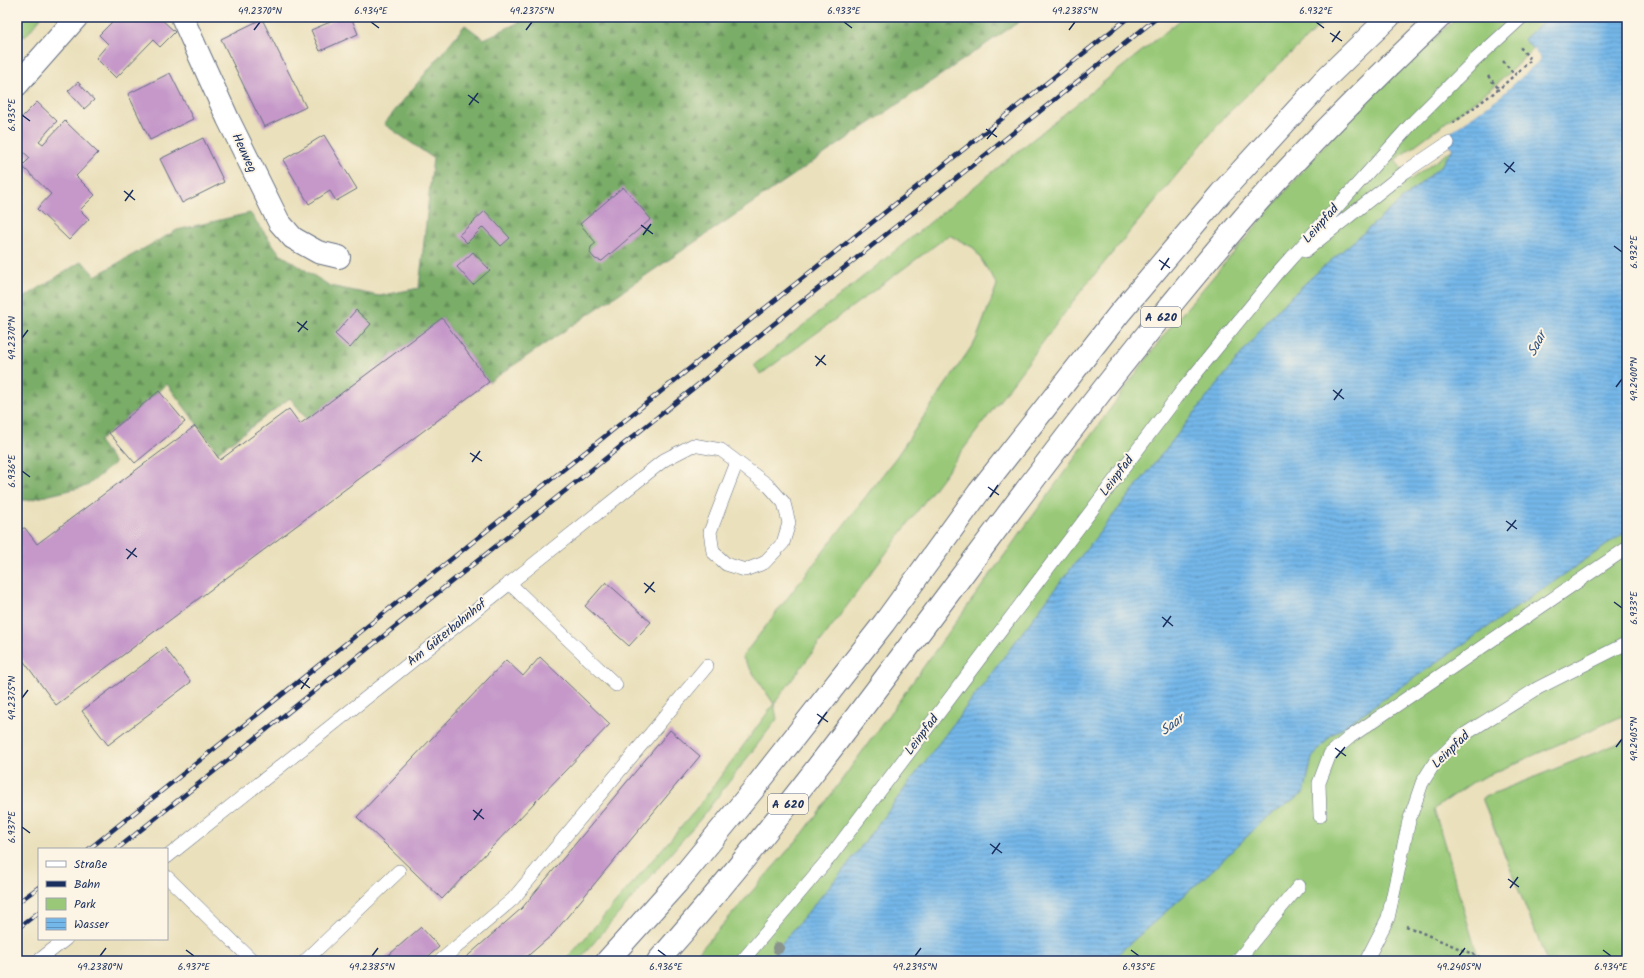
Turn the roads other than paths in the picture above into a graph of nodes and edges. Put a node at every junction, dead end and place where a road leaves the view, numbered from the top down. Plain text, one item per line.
1 (77, 17) edge
2 (182, 17) edge
3 (1389, 17) edge
4 (1440, 17) edge
5 (1522, 17) edge
6 (17, 85) edge
7 (1448, 143) dead end
8 (339, 257) dead end
9 (1277, 274) junction
10 (737, 462) junction
11 (1627, 548) edge
12 (508, 583) junction
13 (1627, 643) edge
14 (707, 666) dead end
15 (616, 685) dead end
16 (1320, 816) dead end
17 (168, 856) edge
18 (398, 871) dead end
19 (168, 878) edge
20 (1299, 886) dead end
21 (65, 940) edge
22 (38, 961) edge
23 (253, 961) edge
24 (305, 961) edge
25 (440, 961) edge
26 (607, 961) edge
27 (658, 961) edge
28 (742, 961) edge
29 (1237, 961) edge
30 (1366, 961) edge

1 - 6 main road
2 - 8 main road, Heuweg
3 - 26 main road, A 620
4 - 27 main road, A 620
5 - 9 lane, Leinpfad
7 - 9 lane
9 - 28 lane, Leinpfad
10 - 10 lane, Am Güterbahnhof
10 - 12 lane, Am Güterbahnhof
11 - 16 lane
12 - 15 lane
12 - 17 lane, Am Güterbahnhof
13 - 30 lane, Leinpfad
14 - 25 lane
18 - 24 lane
19 - 23 lane
20 - 29 lane
21 - 22 lane

